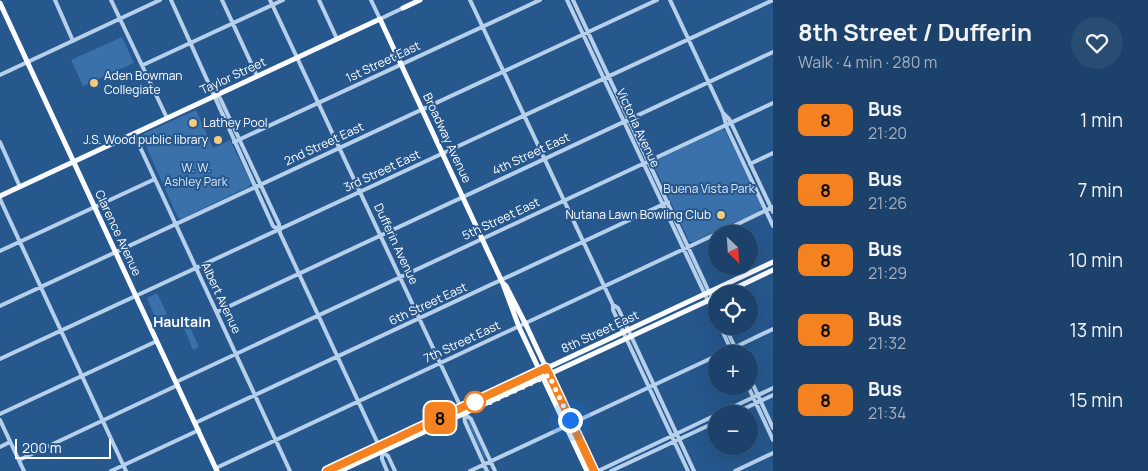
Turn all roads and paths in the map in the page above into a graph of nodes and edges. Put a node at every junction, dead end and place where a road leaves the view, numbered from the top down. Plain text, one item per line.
1 (55, 0) edge
2 (111, 0) edge
3 (160, 0) edge
4 (171, 0) edge
5 (222, 0) edge
6 (270, 0) edge
7 (284, 0) edge
8 (319, 0) edge
9 (371, 0) edge
10 (420, 0) edge
11 (470, 0) edge
12 (540, 0) edge
13 (567, 0) edge
14 (573, 0) edge
15 (657, 0) edge
16 (670, 0) edge
17 (771, 0) edge
18 (0, 3) edge
19 (273, 5) junction
20 (773, 6) edge
21 (403, 8) joint
22 (120, 19) junction
23 (380, 19) junction
24 (233, 24) junction
25 (483, 27) junction
26 (588, 32) junction
27 (583, 34) junction
28 (337, 39) junction
29 (688, 39) junction
30 (73, 41) junction
31 (191, 43) junction
32 (773, 52) edge
33 (298, 57) junction
34 (28, 62) junction
35 (402, 64) junction
36 (142, 65) junction
37 (504, 71) junction
38 (0, 75) edge
39 (257, 76) junction
40 (609, 76) junction
41 (604, 79) junction
42 (709, 82) junction
43 (215, 96) junction
44 (319, 103) junction
45 (773, 103) edge
46 (422, 109) junction
47 (723, 113) junction
48 (524, 116) junction
49 (167, 118) junction
50 (629, 119) junction
51 (624, 122) junction
52 (730, 122) junction
53 (726, 124) junction
54 (134, 134) junction
55 (240, 140) junction
56 (0, 142) edge
57 (234, 142) junction
58 (340, 148) junction
59 (773, 153) edge
60 (443, 154) junction
61 (545, 159) junction
62 (649, 161) junction
63 (74, 162) junction
64 (644, 164) junction
65 (750, 164) junction
66 (745, 166) junction
67 (155, 180) junction
68 (261, 184) junction
69 (20, 186) junction
70 (255, 187) junction
71 (360, 192) junction
72 (463, 197) junction
73 (0, 198) edge
74 (564, 201) junction
75 (668, 202) junction
76 (663, 205) junction
77 (95, 207) junction
78 (772, 209) edge
79 (766, 210) junction
80 (176, 224) junction
81 (735, 225) edge
82 (773, 226) edge
83 (279, 230) junction
84 (381, 235) junction
85 (708, 238) edge
86 (482, 239) junction
87 (20, 242) junction
88 (584, 242) junction
89 (689, 247) junction
90 (684, 249) junction
91 (0, 251) edge
92 (116, 252) junction
93 (773, 262) edge
94 (196, 269) junction
95 (773, 270) edge
96 (298, 273) junction
97 (400, 277) junction
98 (503, 282) junction
99 (725, 285) edge
100 (742, 285) edge
101 (604, 286) junction
102 (41, 287) junction
103 (708, 293) junction
104 (136, 296) junction
105 (708, 301) edge
106 (0, 306) edge
107 (216, 312) junction
108 (318, 315) junction
109 (420, 319) junction
110 (526, 323) junction
111 (519, 327) junction
112 (773, 329) edge
113 (61, 331) junction
114 (626, 331) junction
115 (629, 338) junction
116 (157, 341) junction
117 (743, 345) edge
118 (236, 353) junction
119 (338, 357) junction
120 (0, 359) edge
121 (708, 360) edge
122 (440, 364) junction
123 (546, 368) junction
124 (540, 371) junction
125 (82, 376) junction
126 (546, 376) junction
127 (177, 383) junction
128 (654, 385) junction
129 (648, 388) junction
130 (773, 388) edge
131 (255, 395) junction
132 (773, 395) edge
133 (756, 397) junction
134 (358, 401) junction
135 (758, 402) junction
136 (738, 405) edge
137 (752, 405) edge
138 (461, 408) junction
139 (0, 414) edge
140 (464, 414) junction
141 (708, 418) edge
142 (0, 420) edge
143 (102, 421) junction
144 (196, 423) junction
145 (569, 425) junction
146 (708, 426) edge
147 (773, 428) edge
148 (199, 430) junction
149 (677, 433) junction
150 (671, 436) junction
151 (276, 440) junction
152 (676, 440) junction
153 (773, 440) edge
154 (10, 442) junction
155 (379, 446) junction
156 (0, 447) edge
157 (382, 452) junction
158 (773, 453) edge
159 (18, 460) junction
160 (491, 461) junction
161 (484, 464) junction
162 (123, 465) junction
163 (217, 469) edge
164 (24, 471) edge
165 (111, 471) edge
166 (126, 471) edge
167 (290, 471) edge
168 (327, 471) edge
169 (340, 471) edge
170 (387, 471) edge
171 (394, 471) edge
172 (470, 471) edge
173 (488, 471) edge
174 (495, 471) edge
175 (587, 471) edge
176 (596, 471) edge
177 (611, 471) edge
178 (688, 471) edge
179 (694, 471) edge
180 (735, 471) edge

1 - 30 street
2 - 22 street
3 - 22 street
4 - 31 street
5 - 24 street
6 - 19 street, Dufferin Avenue
7 - 19 street
8 - 28 street
9 - 23 street, Broadway Avenue
10 - 21 main road, Taylor Street
11 - 25 street
12 - 25 street, 1st Street East
13 - 27 street, Victoria Avenue
14 - 26 street, Victoria Avenue
15 - 26 street, 2nd Street East
16 - 29 street
17 - 20 street
17 - 29 street, 3rd Street East
18 - 34 main road, Clarence Avenue
19 - 24 street
19 - 33 street, Dufferin Avenue
21 - 23 street, Taylor Street
22 - 30 street
22 - 36 street
23 - 28 main road, Taylor Street
23 - 35 main road, Broadway Avenue
24 - 31 street
24 - 39 street
25 - 35 street, 1st Street East
25 - 37 street
26 - 27 street, 2nd Street East
26 - 40 street, Victoria Avenue
27 - 37 street, 2nd Street East
27 - 41 street, Victoria Avenue
28 - 33 main road, Taylor Street
29 - 40 street, 3rd Street East
29 - 42 street
30 - 34 street
31 - 36 street
31 - 43 street
32 - 42 street, 4th Street East
33 - 39 main road, Taylor Street
33 - 44 street, Dufferin Avenue
34 - 38 street
34 - 63 main road, Clarence Avenue
35 - 44 street, 1st Street East
35 - 46 main road, Broadway Avenue
36 - 49 street
37 - 46 street, 2nd Street East
37 - 48 street
39 - 43 main road, Taylor Street
40 - 41 street, 3rd Street East
40 - 50 street, Victoria Avenue
41 - 48 street, 3rd Street East
41 - 51 street, Victoria Avenue
42 - 47 street
42 - 50 street, 4th Street East
43 - 49 main road, Taylor Street
43 - 55 street
43 - 57 street
44 - 55 street, 1st Street East
44 - 58 street, Dufferin Avenue
45 - 52 street, 5th Street East
46 - 58 street, 2nd Street East
46 - 60 main road, Broadway Avenue
47 - 52 street
47 - 53 street
48 - 60 street, 3rd Street East
48 - 61 street
49 - 54 main road, Taylor Street
50 - 51 street, 4th Street East
50 - 62 street, Victoria Avenue
51 - 61 street, 4th Street East
51 - 64 street, Victoria Avenue
52 - 53 street, 5th Street East
52 - 65 street
53 - 62 street, 5th Street East
53 - 66 street
54 - 63 main road, Taylor Street
54 - 67 street, Albert Avenue
55 - 57 street, 1st Street East
55 - 68 street
56 - 69 street
57 - 70 street
58 - 68 street, 2nd Street East
58 - 71 street, Dufferin Avenue
59 - 65 street
60 - 71 street, 3rd Street East
60 - 72 main road, Broadway Avenue
61 - 72 street, 4th Street East
61 - 74 street
62 - 64 street, 5th Street East
62 - 75 street, Victoria Avenue
63 - 69 main road, Taylor Street
63 - 77 main road, Clarence Avenue
64 - 74 street, 5th Street East
64 - 76 street, Victoria Avenue
65 - 66 street
65 - 78 street
66 - 79 street
67 - 77 street
67 - 80 street, Albert Avenue
68 - 70 street, 2nd Street East
68 - 83 street
69 - 73 main road, Taylor Street
70 - 80 street, 2nd Street East
70 - 83 street
71 - 83 street, 3rd Street East
71 - 84 street, Dufferin Avenue
72 - 84 street, 4th Street East
72 - 86 main road, Broadway Avenue
73 - 87 street
74 - 86 street, 5th Street East
74 - 88 street
75 - 76 street, 6th Street East
75 - 89 street, Victoria Avenue
76 - 88 street, 6th Street East
76 - 90 street, Victoria Avenue
77 - 87 street
77 - 92 main road, Clarence Avenue
78 - 79 street, 7th Street East
79 - 81 street, 7th Street East
79 - 82 street
80 - 92 street, 2nd Street East
80 - 94 street, Albert Avenue
83 - 94 street, 3rd Street East
83 - 96 street
84 - 96 street, 4th Street East
84 - 97 street, Dufferin Avenue
85 - 89 street, 7th Street East
86 - 97 street, 5th Street East
86 - 98 main road, Broadway Avenue
87 - 91 street
87 - 102 street
88 - 98 street, 6th Street East
88 - 101 street
89 - 90 street, 7th Street East
89 - 103 street, Victoria Avenue
90 - 101 street, 7th Street East
90 - 103 street, Victoria Avenue
92 - 102 street, 2nd Street East
92 - 104 main road, Clarence Avenue
93 - 99 main road, 8th Street East
94 - 104 street, 3rd Street East
94 - 107 street, Albert Avenue
95 - 100 main road
96 - 107 street, 4th Street East
96 - 108 street
97 - 108 street, 5th Street East
97 - 109 street, Dufferin Avenue
98 - 109 street, 6th Street East
98 - 110 main road, Broadway Avenue
98 - 111 main road, Broadway Avenue
101 - 110 street, 7th Street East
101 - 114 street
102 - 106 street, 2nd Street East
102 - 113 street
103 - 114 main road, 8th Street East
104 - 113 street, 3rd Street East
104 - 116 main road, Clarence Avenue
105 - 115 main road, 8th Street East
107 - 118 street, Albert Avenue
108 - 118 street, 5th Street East
108 - 119 street
109 - 119 street, 6th Street East
109 - 122 street, Dufferin Avenue
110 - 111 street, 7th Street East
110 - 123 main road, Broadway Avenue
111 - 122 street, 7th Street East
111 - 124 main road, Broadway Avenue
112 - 117 street
113 - 120 street, 3rd Street East
113 - 125 street
114 - 115 street
114 - 123 main road, 8th Street East
115 - 126 main road, 8th Street East
115 - 128 street
115 - 129 street
116 - 125 street
116 - 127 main road, Clarence Avenue
118 - 127 street, 5th Street East
118 - 131 street, Albert Avenue
119 - 131 street, 6th Street East
119 - 134 street
121 - 128 street
122 - 134 street, 7th Street East
122 - 138 street, Dufferin Avenue
123 - 124 main road, 8th Street East
123 - 126 main road, Broadway Avenue
124 - 126 main road, Broadway Avenue
124 - 138 main road, 8th Street East
125 - 139 street
125 - 143 street
126 - 140 main road, 8th Street East
126 - 145 main road, Broadway Avenue
127 - 143 street, 5th Street East
127 - 144 main road, Clarence Avenue
128 - 129 street
128 - 149 street
129 - 145 street
129 - 150 street
130 - 133 street
131 - 144 street, 6th Street East
131 - 151 street, Albert Avenue
132 - 135 street
133 - 135 street
133 - 136 street
134 - 151 street, 7th Street East
134 - 155 street
135 - 137 street
135 - 147 street
135 - 153 street
138 - 140 street, Dufferin Avenue
138 - 155 main road, 8th Street East
140 - 157 main road, 8th Street East
140 - 160 street, Dufferin Avenue
140 - 161 street, Dufferin Avenue
141 - 149 street
142 - 154 street
143 - 159 street, 5th Street East
143 - 162 street
144 - 148 main road, Clarence Avenue
145 - 160 street
145 - 175 main road, Broadway Avenue
145 - 176 main road, Broadway Avenue
146 - 152 street
148 - 162 street
148 - 163 main road, Clarence Avenue
149 - 150 street
149 - 152 street
150 - 152 street
150 - 176 street
151 - 163 street, 7th Street East
151 - 167 street, Albert Avenue
152 - 177 street
152 - 178 street
152 - 179 street
154 - 156 street
154 - 159 street
155 - 157 street
155 - 168 main road, 8th Street East
157 - 169 main road, 8th Street East
157 - 170 street
157 - 171 street
158 - 180 street
159 - 164 street
160 - 161 street
160 - 174 street, Dufferin Avenue
161 - 172 street
161 - 173 street, Dufferin Avenue
162 - 165 street
162 - 166 street

